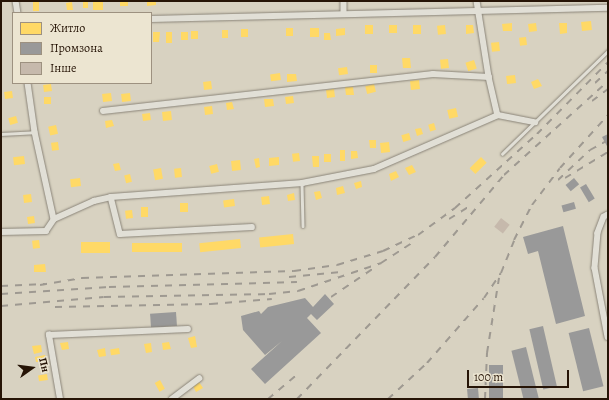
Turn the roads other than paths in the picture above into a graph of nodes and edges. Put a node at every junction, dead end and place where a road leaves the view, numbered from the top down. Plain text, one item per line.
1 (16, 1) edge
2 (344, 1) edge
3 (477, 1) edge
4 (608, 8) edge
5 (478, 10) junction
6 (18, 12) edge
7 (344, 14) junction
8 (152, 19) edge
9 (608, 51) edge
10 (488, 77) junction
11 (28, 84) edge
12 (103, 111) dead end
13 (498, 114) junction
14 (535, 122) junction
15 (35, 132) junction
16 (1, 134) edge
17 (502, 154) dead end
18 (302, 183) junction
19 (111, 197) junction
20 (608, 215) edge
21 (54, 219) junction
22 (303, 226) dead end
23 (252, 227) dead end
24 (1, 232) edge
25 (188, 329) dead end
26 (608, 337) edge
27 (199, 379) dead end
28 (60, 399) edge
29 (172, 399) edge

1 - 6 street
2 - 7 street
3 - 5 street
4 - 5 street
5 - 7 street
5 - 10 street
7 - 8 street
9 - 14 lane
10 - 12 street
10 - 13 street
11 - 15 street
13 - 14 street
13 - 18 street
14 - 17 lane
15 - 16 lane
15 - 21 street
18 - 19 street
18 - 22 lane
19 - 21 street
19 - 23 street
20 - 26 street
21 - 24 street
25 - 28 street
27 - 29 street

